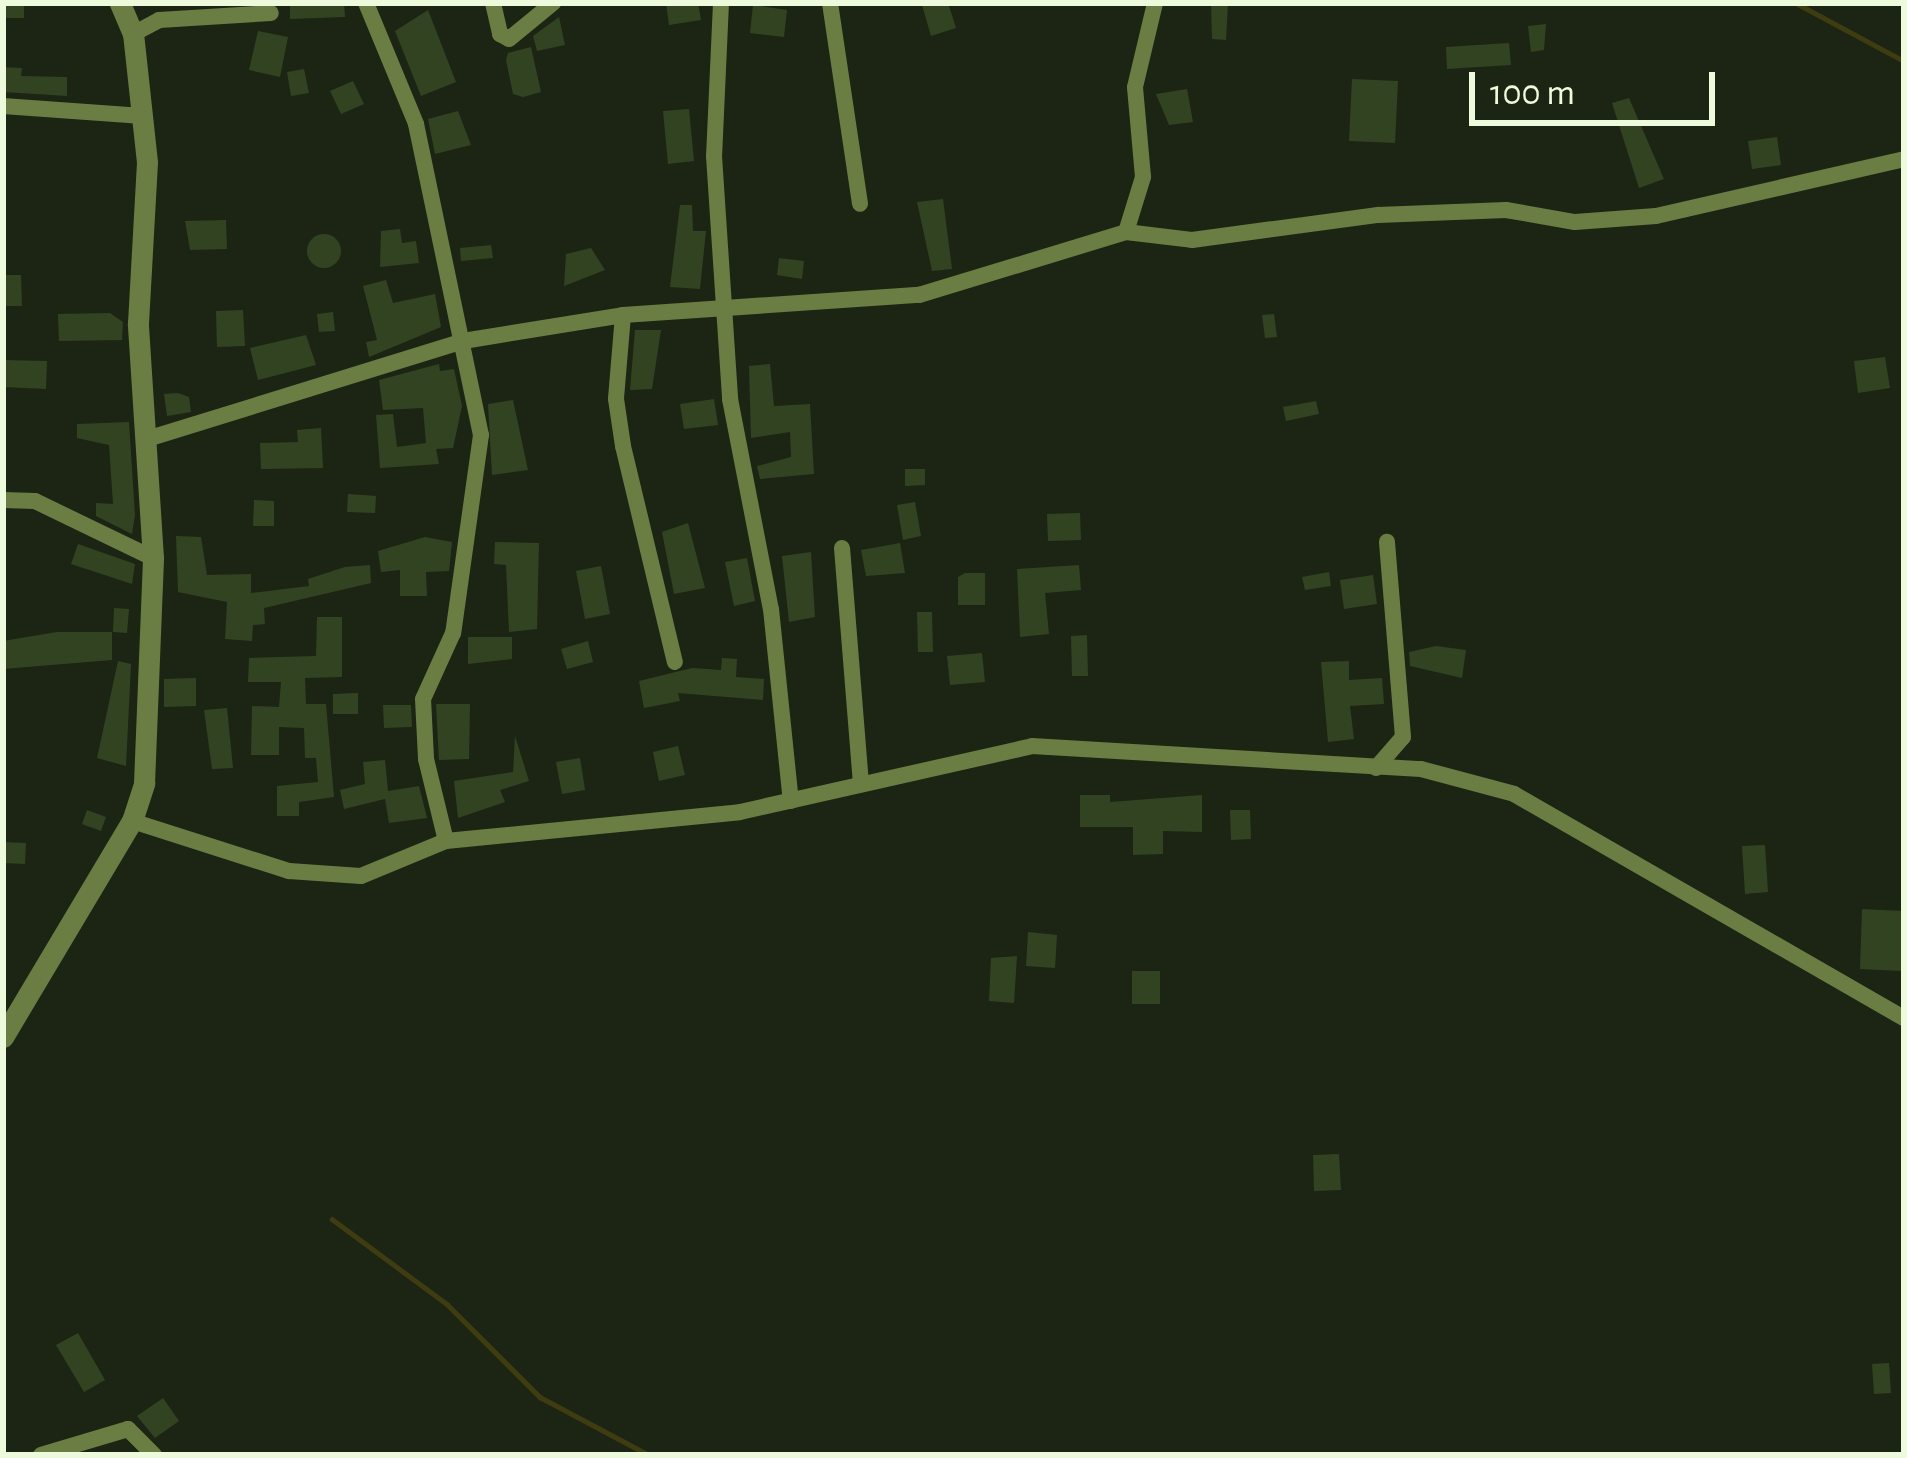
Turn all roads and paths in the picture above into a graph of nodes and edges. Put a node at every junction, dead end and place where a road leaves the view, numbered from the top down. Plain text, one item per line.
1 (120, 3) edge
2 (366, 3) edge
3 (493, 3) edge
4 (553, 3) edge
5 (721, 3) edge
6 (830, 3) edge
7 (1154, 3) edge
8 (271, 13) dead end
9 (134, 34) junction
10 (3, 106) edge
11 (143, 116) junction
12 (1904, 159) edge
13 (860, 204) dead end
14 (1126, 232) junction
15 (728, 307) junction
16 (623, 315) junction
17 (463, 341) junction
18 (147, 439) junction
19 (3, 500) edge
20 (1387, 542) dead end
21 (842, 548) dead end
22 (153, 558) junction
23 (675, 662) dead end
24 (1376, 768) junction
25 (861, 784) junction
26 (791, 801) junction
27 (132, 820) junction
28 (446, 842) junction
29 (1904, 1018) edge
30 (3, 1037) edge
31 (41, 1455) edge
32 (154, 1455) edge

1 - 9 street
2 - 17 street
3 - 4 street
5 - 15 street
6 - 13 street
7 - 14 street
8 - 9 street
9 - 11 street
10 - 11 street
11 - 18 street
12 - 14 street
14 - 15 street
15 - 16 street
15 - 26 street
16 - 17 street
16 - 23 street
17 - 18 street
17 - 28 street
18 - 22 street
19 - 22 street
20 - 24 street
21 - 25 street
22 - 27 street
24 - 25 street
24 - 29 street
25 - 26 street
26 - 28 street
27 - 28 street
27 - 30 street
31 - 32 street

